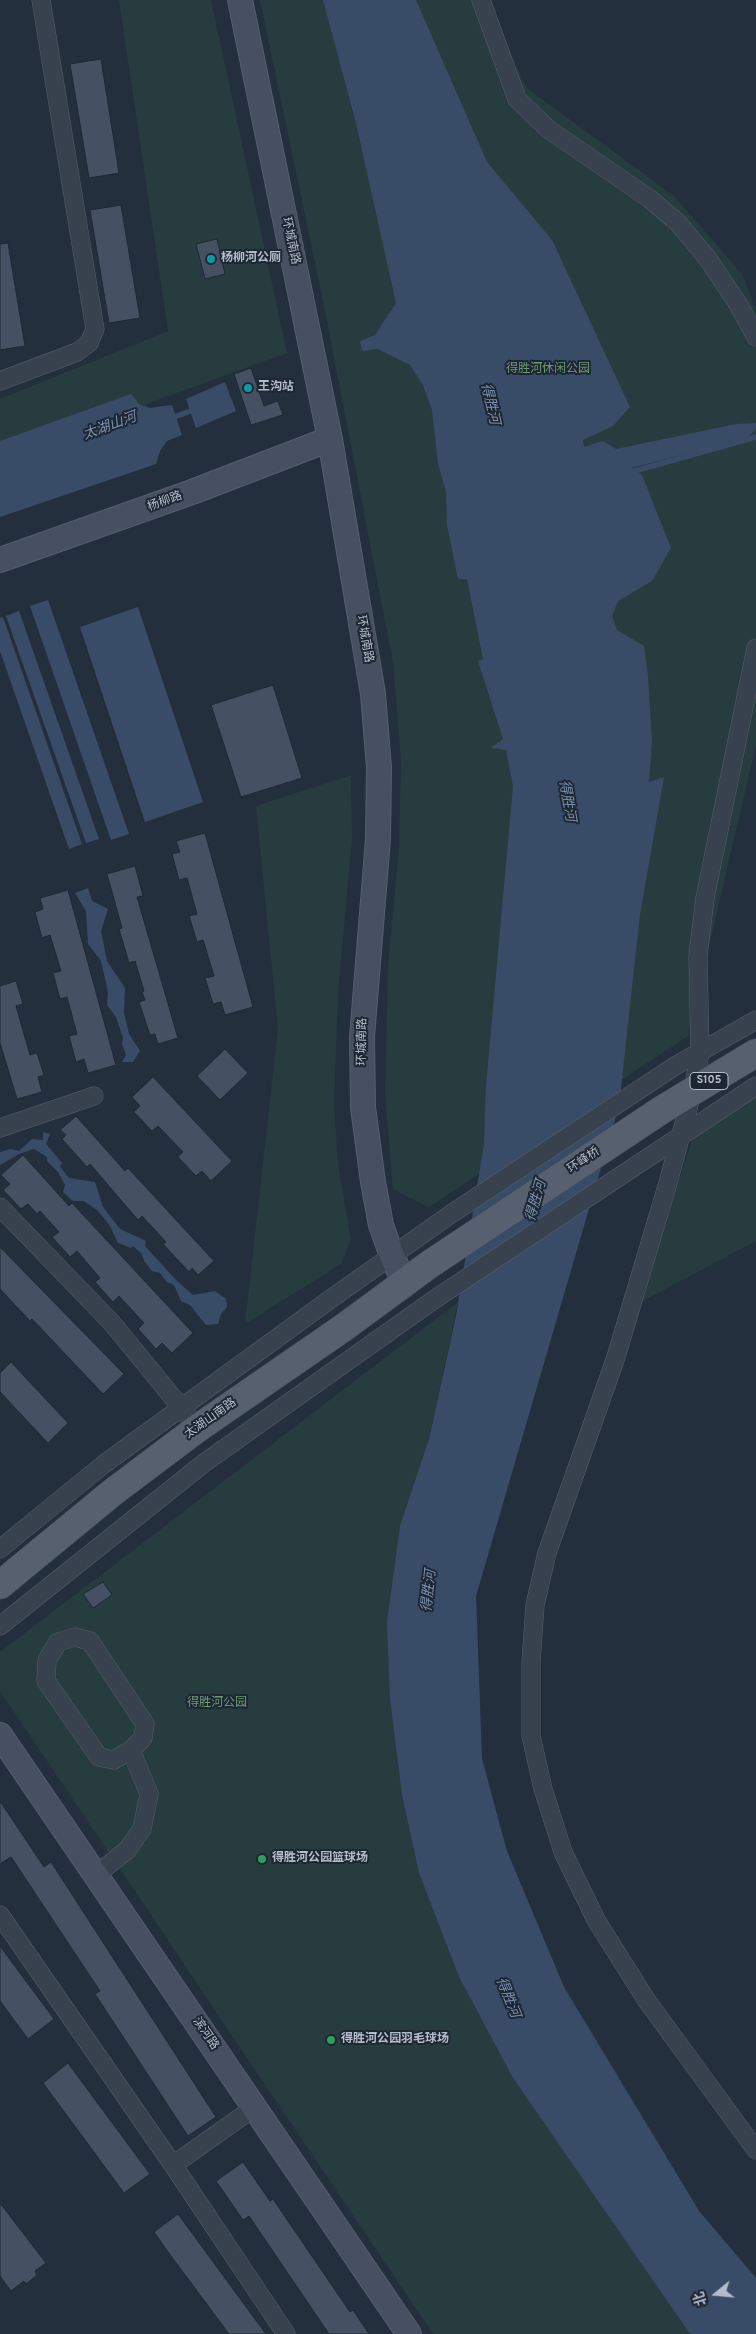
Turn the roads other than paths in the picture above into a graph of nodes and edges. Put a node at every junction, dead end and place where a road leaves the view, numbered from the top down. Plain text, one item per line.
1 (41, 0) edge
2 (240, 0) edge
3 (481, 0) edge
4 (756, 337) edge
5 (0, 381) edge
6 (330, 439) junction
7 (0, 560) edge
8 (756, 648) edge
9 (756, 1020) edge
10 (756, 1053) edge
11 (700, 1054) junction
12 (756, 1086) edge
13 (693, 1090) junction
14 (94, 1096) dead end
15 (0, 1128) edge
16 (681, 1136) junction
17 (0, 1207) edge
18 (392, 1256) junction
19 (430, 1264) joint
20 (404, 1282) junction
21 (181, 1407) junction
22 (198, 1428) junction
23 (0, 1549) edge
24 (0, 1584) edge
25 (0, 1626) edge
26 (0, 1735) edge
27 (131, 1750) junction
28 (96, 1875) junction
29 (0, 1915) edge
30 (254, 2108) junction
31 (756, 2150) edge
32 (173, 2165) junction
33 (286, 2334) edge
34 (409, 2334) edge

1 - 5 street
2 - 6 main road, 环城南路
3 - 4 street
6 - 7 main road, 杨柳路
6 - 18 main road, 环城南路
8 - 11 street
9 - 11 street
10 - 13 main road, S105
11 - 13 street
11 - 18 street
12 - 16 street
13 - 16 street
13 - 19 main road, 环峰桥 / S105
14 - 15 street
16 - 25 street
16 - 31 street
17 - 21 street
18 - 20 main road, 环城南路
18 - 21 street
19 - 20 main road, 太湖山南路 / S105
20 - 22 main road, 太湖山南路
21 - 22 street
21 - 23 street
22 - 24 main road, 太湖山南路
26 - 28 main road, 滨河路
27 - 27 street
27 - 28 street
28 - 30 main road, 滨河路
29 - 32 street
30 - 32 street
30 - 34 main road, 滨河路
32 - 33 street

